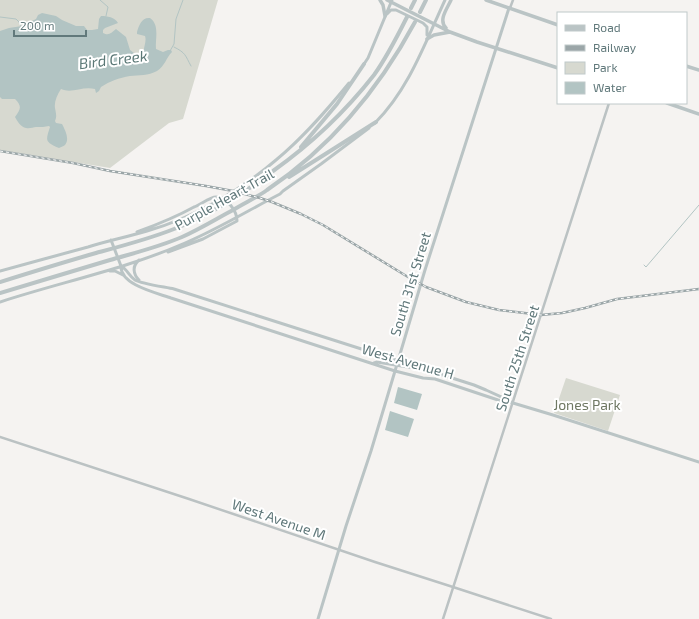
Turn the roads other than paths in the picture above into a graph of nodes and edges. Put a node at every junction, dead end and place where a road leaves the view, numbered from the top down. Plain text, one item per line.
1 (380, 0) edge
2 (415, 0) edge
3 (426, 0) edge
4 (445, 0) edge
5 (451, 0) edge
6 (486, 0) edge
7 (513, 0) edge
8 (390, 1) edge
9 (411, 8) dead end
10 (510, 8) junction
11 (420, 12) dead end
12 (385, 16) junction
13 (407, 17) dead end
14 (415, 22) dead end
15 (424, 22) junction
16 (434, 24) junction
17 (557, 25) edge
18 (450, 32) junction
19 (427, 39) junction
20 (496, 48) junction
21 (364, 64) junction
22 (687, 66) edge
23 (557, 68) edge
24 (699, 70) edge
25 (609, 104) edge
26 (670, 104) edge
27 (699, 114) edge
28 (376, 122) junction
29 (293, 156) junction
30 (265, 192) junction
31 (122, 238) junction
32 (111, 240) junction
33 (153, 256) junction
34 (140, 260) junction
35 (121, 266) junction
36 (0, 271) edge
37 (102, 272) junction
38 (124, 276) junction
39 (0, 282) edge
40 (142, 282) junction
41 (0, 293) edge
42 (0, 302) edge
43 (398, 361) junction
44 (373, 363) junction
45 (397, 365) junction
46 (421, 368) junction
47 (396, 371) junction
48 (513, 403) junction
49 (0, 437) edge
50 (699, 462) edge
51 (339, 550) junction
52 (453, 587) junction
53 (318, 619) edge
54 (443, 619) edge
55 (551, 619) edge

1 - 12 main road
2 - 9 highway
3 - 11 highway
4 - 16 main road
5 - 18 main road
6 - 10 main road
7 - 10 street
8 - 12 main road
8 - 15 main road
10 - 17 main road
10 - 20 main road, South 31st Street
12 - 15 main road
12 - 21 main road
13 - 29 highway, Purple Heart Trail
14 - 30 highway, Purple Heart Trail
15 - 16 main road
15 - 19 main road
16 - 18 main road
16 - 19 main road
18 - 19 main road
18 - 20 main road
19 - 28 main road
20 - 23 main road
20 - 43 main road, South 31st Street
21 - 29 highway
21 - 31 main road
22 - 24 main road
25 - 48 street, South 25th Street
26 - 27 main road
28 - 30 highway
28 - 33 main road
29 - 39 highway, Purple Heart Trail
30 - 41 highway, Purple Heart Trail
31 - 32 main road
31 - 33 main road
32 - 35 main road, West Avenue H
32 - 36 main road
33 - 34 main road
34 - 35 main road
34 - 40 main road
35 - 37 main road
35 - 38 main road, West Avenue H
35 - 40 main road, West Avenue H
37 - 38 main road
37 - 42 main road
38 - 44 main road, West Avenue H
40 - 43 main road, West Avenue H
43 - 45 main road, South 31st Street
43 - 46 main road, West Avenue H
44 - 45 main road
44 - 47 main road, West Avenue H
45 - 46 main road
45 - 47 main road, South 31st Street
46 - 48 main road, West Avenue H
47 - 48 main road, West Avenue H
47 - 51 main road, South 31st Street
48 - 50 main road, West Avenue H
48 - 52 street, South 25th Street
49 - 51 street, West Avenue M
51 - 52 street, West Avenue M
51 - 53 main road, South 31st Street
52 - 54 street, South 25th Street
52 - 55 street, West Avenue M

